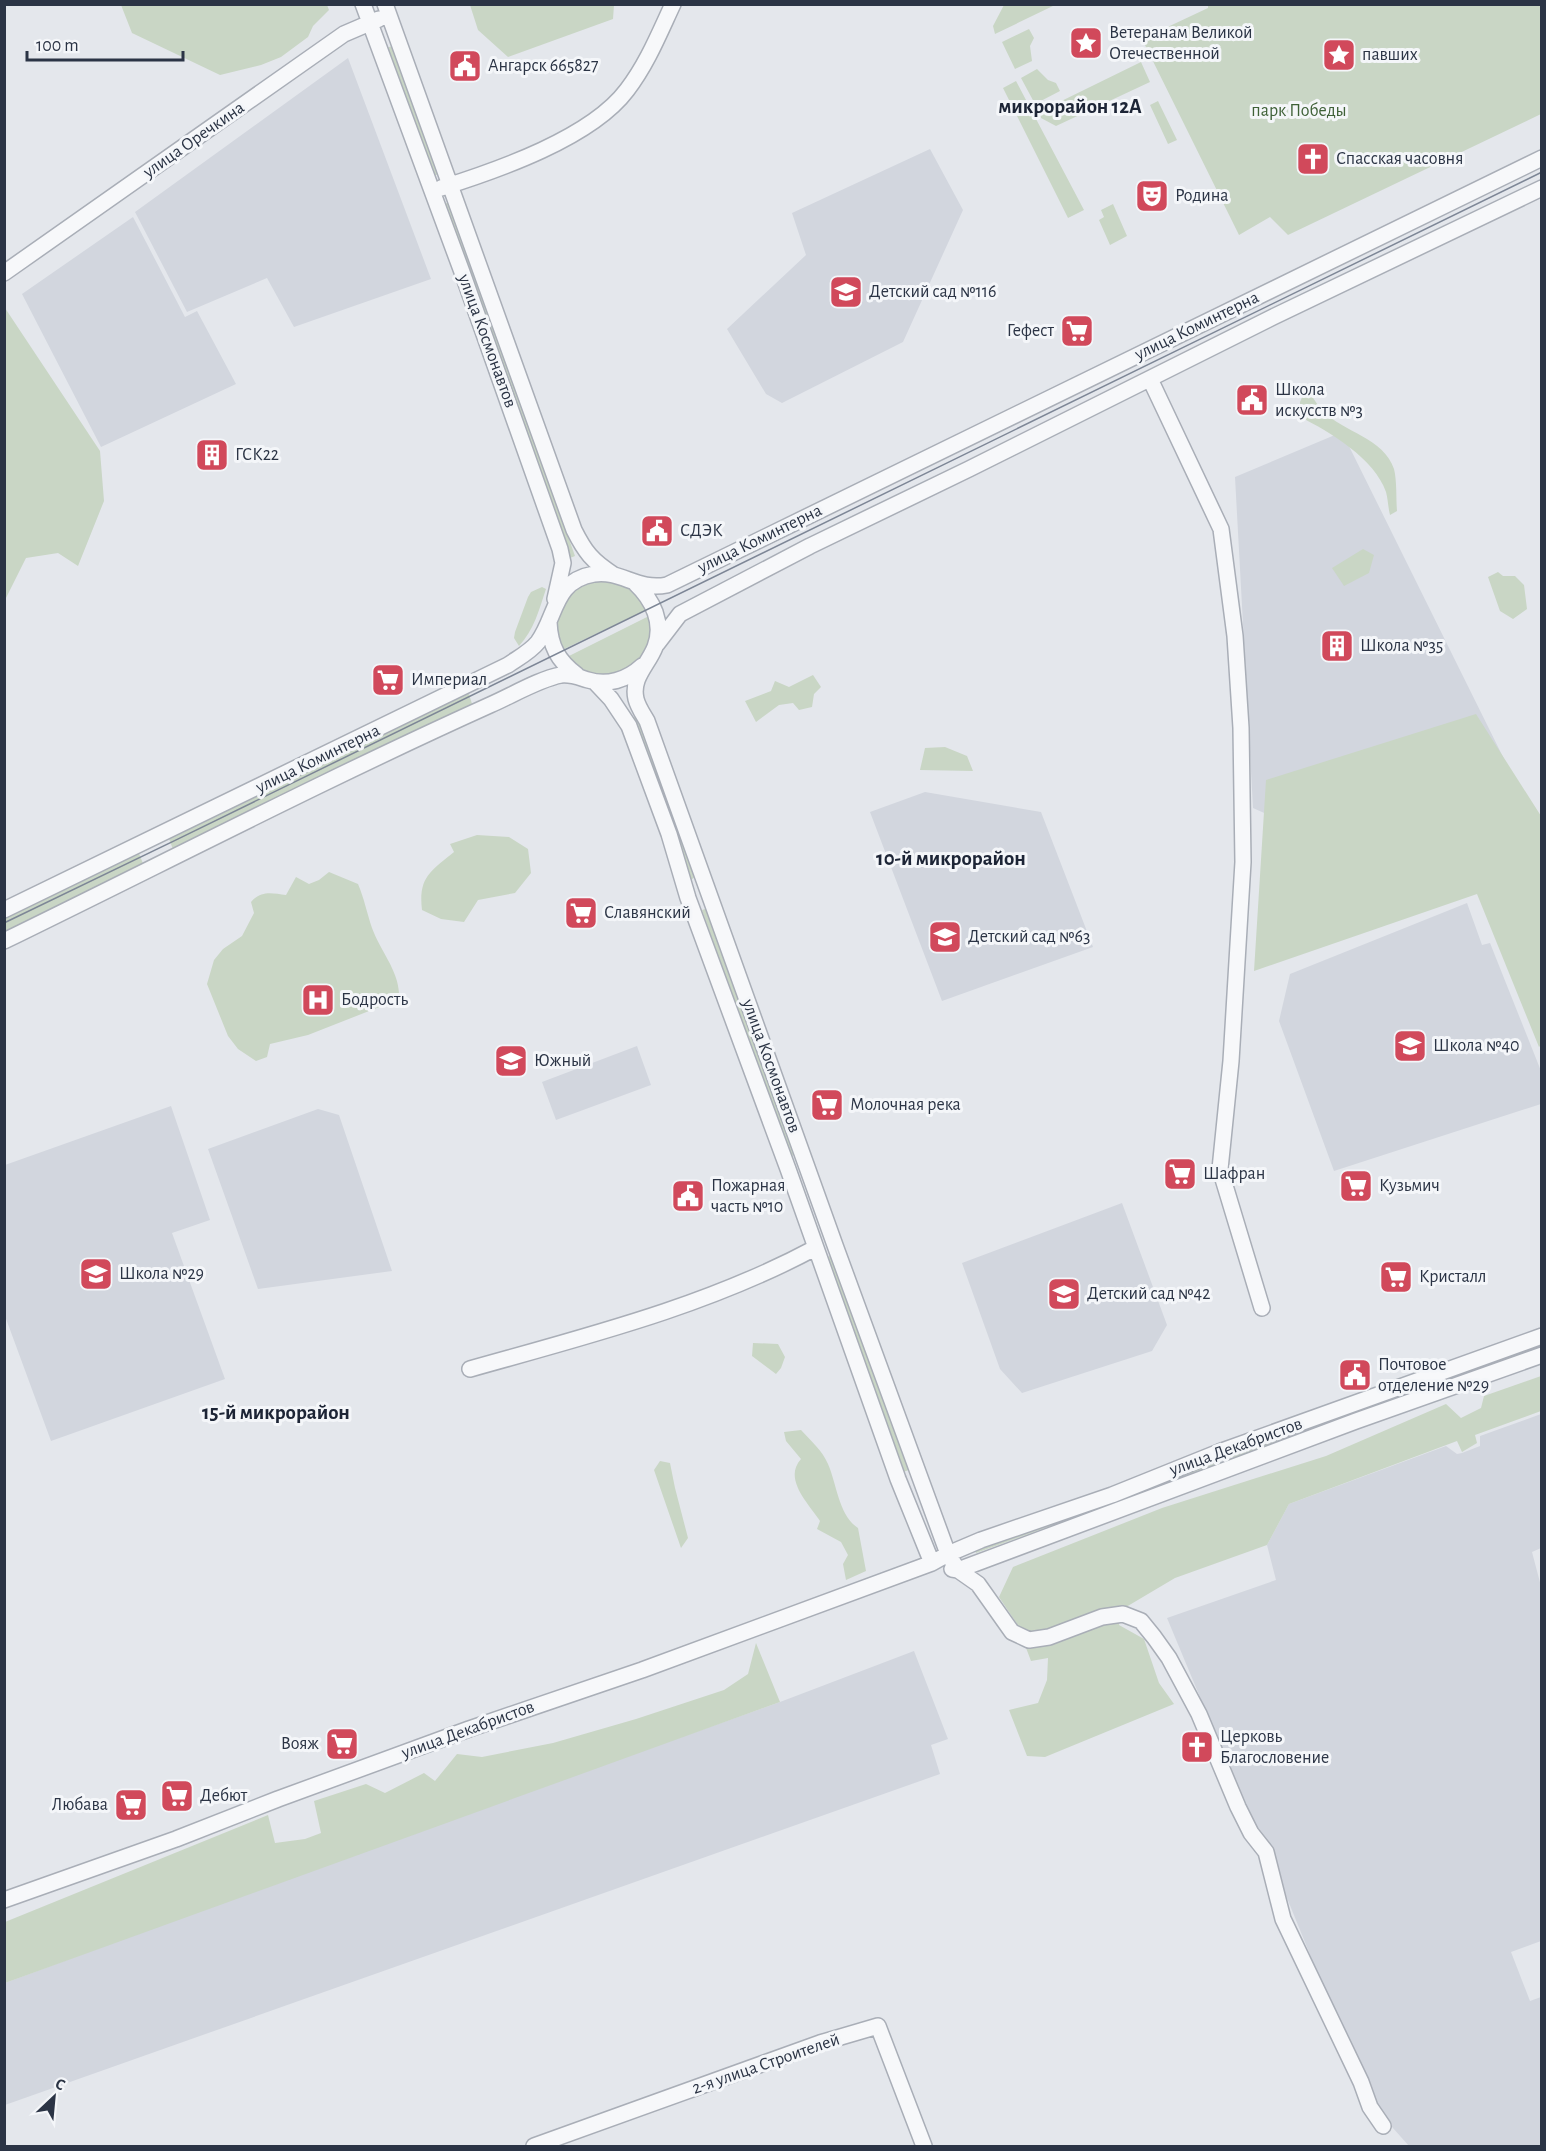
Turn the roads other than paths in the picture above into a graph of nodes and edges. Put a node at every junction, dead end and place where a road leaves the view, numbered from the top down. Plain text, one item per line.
1 (363, 4) edge
2 (673, 4) edge
3 (387, 10) edge
4 (370, 23) junction
5 (1542, 158) edge
6 (451, 185) junction
7 (1542, 188) edge
8 (433, 190) junction
9 (4, 273) edge
10 (1150, 379) junction
11 (614, 574) junction
12 (635, 584) junction
13 (552, 609) junction
14 (649, 657) junction
15 (577, 675) junction
16 (595, 682) junction
17 (708, 891) junction
18 (688, 897) junction
19 (4, 910) edge
20 (4, 941) edge
21 (815, 1248) junction
22 (1262, 1308) dead end
23 (1542, 1336) edge
24 (1542, 1355) edge
25 (470, 1369) dead end
26 (1219, 1452) junction
27 (917, 1472) junction
28 (1226, 1472) junction
29 (898, 1479) junction
30 (948, 1554) junction
31 (932, 1563) junction
32 (958, 1570) junction
33 (4, 1900) edge
34 (1383, 2126) dead end
35 (534, 2146) edge
36 (924, 2146) edge

1 - 4 street, улица Космонавтов
2 - 6 street
3 - 4 street, улица Оречкина
3 - 6 street, улица Космонавтов
4 - 8 street, улица Космонавтов
4 - 9 street, улица Оречкина
5 - 12 street, улица Коминтерна
6 - 8 street
6 - 11 street, улица Космонавтов
7 - 10 street, улица Коминтерна
8 - 13 street, улица Космонавтов
10 - 14 street, улица Коминтерна
10 - 22 street
11 - 12 street, улица Коминтерна
11 - 13 street, улица Коминтерна
12 - 14 street, улица Космонавтов
13 - 15 street, улица Космонавтов
13 - 19 street, улица Коминтерна
14 - 16 street, улица Коминтерна
14 - 17 street, улица Космонавтов
15 - 16 street, улица Коминтерна
15 - 20 street, улица Коминтерна
16 - 18 street, улица Космонавтов
17 - 18 street
17 - 27 street, улица Космонавтов
18 - 21 street, улица Космонавтов
21 - 25 street
21 - 29 street, улица Космонавтов
23 - 26 street, улица Декабристов
24 - 28 street, улица Декабристов
26 - 28 street
26 - 30 street, улица Декабристов
27 - 29 street
27 - 30 street, улица Космонавтов
28 - 32 street, улица Декабристов
29 - 31 street, улица Космонавтов
30 - 31 street, улица Декабристов
30 - 32 street, улица Космонавтов
31 - 32 street
31 - 33 street, улица Декабристов
32 - 34 street
35 - 36 street, 2-я улица Строителей

